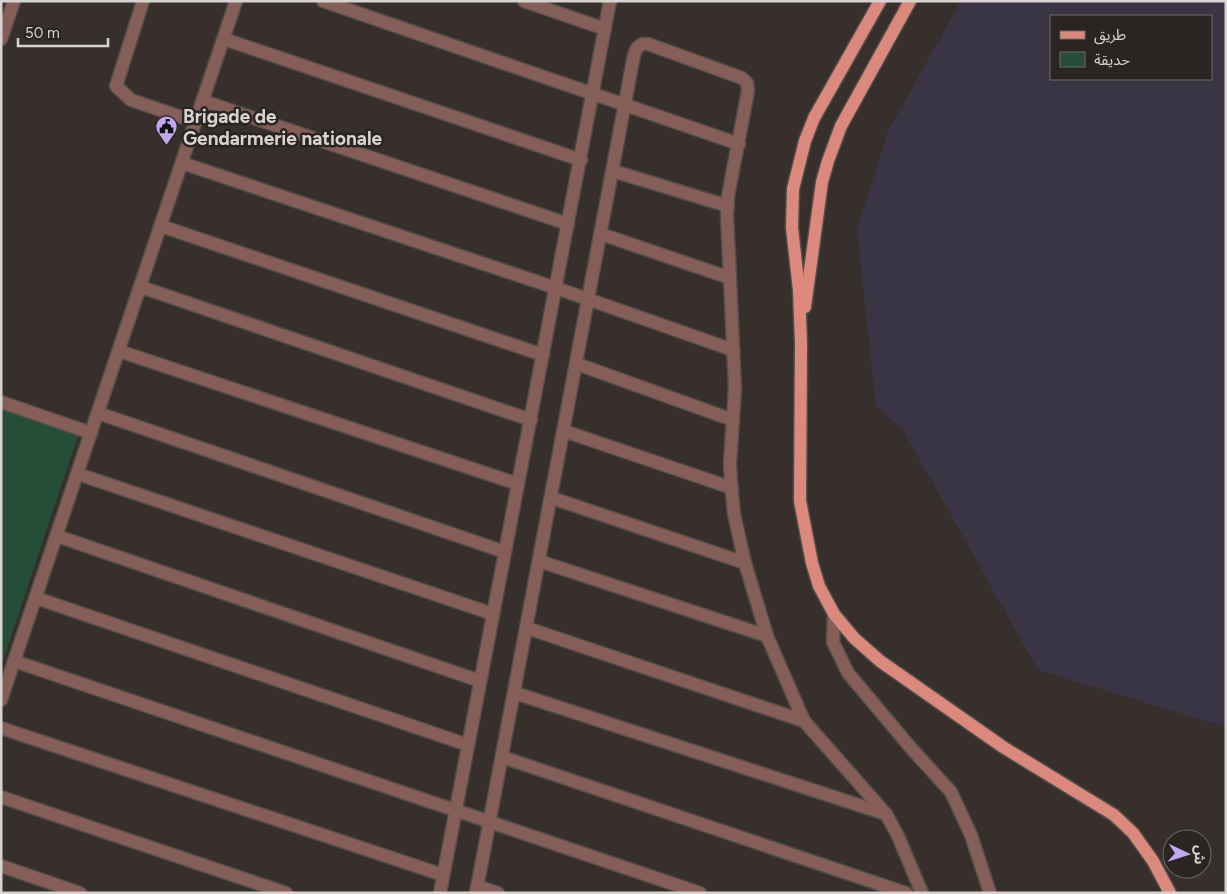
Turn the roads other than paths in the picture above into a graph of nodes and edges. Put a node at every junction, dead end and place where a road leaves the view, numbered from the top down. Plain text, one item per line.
1 (14, 1) edge
2 (144, 1) edge
3 (236, 1) edge
4 (323, 1) edge
5 (524, 1) edge
6 (610, 1) edge
7 (880, 1) edge
8 (910, 1) edge
9 (605, 28) junction
10 (1, 39) edge
11 (224, 39) junction
12 (594, 93) junction
13 (203, 101) junction
14 (626, 104) junction
15 (196, 122) junction
16 (739, 144) junction
17 (581, 160) junction
18 (182, 163) junction
19 (613, 171) junction
20 (728, 206) junction
21 (568, 224) junction
22 (161, 226) junction
23 (601, 234) junction
24 (730, 278) junction
25 (141, 287) junction
26 (556, 288) junction
27 (589, 300) junction
28 (801, 344) junction
29 (733, 350) junction
30 (119, 351) junction
31 (543, 355) junction
32 (577, 364) junction
33 (1, 402) edge
34 (98, 412) junction
35 (531, 420) junction
36 (733, 420) junction
37 (564, 431) junction
38 (92, 433) junction
39 (78, 474) junction
40 (518, 484) junction
41 (732, 488) junction
42 (552, 498) junction
43 (56, 536) junction
44 (505, 552) junction
45 (539, 562) junction
46 (745, 563) junction
47 (36, 598) junction
48 (493, 614) junction
49 (834, 614) junction
50 (527, 628) junction
51 (767, 636) junction
52 (14, 661) junction
53 (480, 680) junction
54 (514, 693) junction
55 (1, 700) edge
56 (804, 721) junction
57 (1, 728) edge
58 (468, 745) junction
59 (502, 757) junction
60 (1, 797) edge
61 (455, 811) junction
62 (886, 814) junction
63 (490, 821) junction
64 (1, 866) edge
65 (443, 875) junction
66 (476, 889) edge
67 (80, 893) edge
68 (286, 893) edge
69 (440, 893) edge
70 (498, 893) edge
71 (700, 893) edge
72 (906, 893) edge
73 (922, 893) edge
74 (990, 893) edge
75 (1170, 893) edge

1 - 10 street
2 - 15 street
3 - 11 street
4 - 12 street
5 - 9 street
6 - 9 street
7 - 28 main road
8 - 28 main road
9 - 12 street
11 - 13 street
11 - 17 street
12 - 14 street
12 - 17 street
13 - 15 street
13 - 21 street
14 - 16 street
14 - 16 street
14 - 19 street
15 - 18 street
16 - 20 street
17 - 21 street
18 - 22 street
18 - 26 street
19 - 20 street
19 - 23 street
20 - 24 street
21 - 26 street
22 - 25 street
22 - 31 street
23 - 24 street
23 - 27 street
24 - 29 street
25 - 30 street
25 - 35 street
26 - 27 street
26 - 31 street
27 - 29 street
27 - 32 street
28 - 49 main road
29 - 36 street
30 - 34 street
30 - 40 street
31 - 35 street
32 - 36 street
32 - 37 street
33 - 38 street
34 - 38 street
34 - 44 street
35 - 40 street
36 - 41 street
37 - 41 street
37 - 42 street
38 - 39 street
39 - 43 street
39 - 48 street
40 - 44 street
41 - 46 street
42 - 45 street
42 - 46 street
43 - 47 street
43 - 53 street
44 - 48 street
45 - 50 street
45 - 51 street
46 - 51 street
47 - 52 street
47 - 58 street
48 - 53 street
49 - 74 street
49 - 75 main road
50 - 54 street
50 - 56 street
51 - 56 street
52 - 55 street
52 - 61 street
53 - 58 street
54 - 59 street
54 - 62 street
56 - 62 street
57 - 65 street
58 - 61 street
59 - 63 street
59 - 72 street
60 - 68 street
61 - 63 street
61 - 65 street
62 - 73 street
63 - 66 street
63 - 71 street
64 - 67 street
65 - 69 street
66 - 70 street

